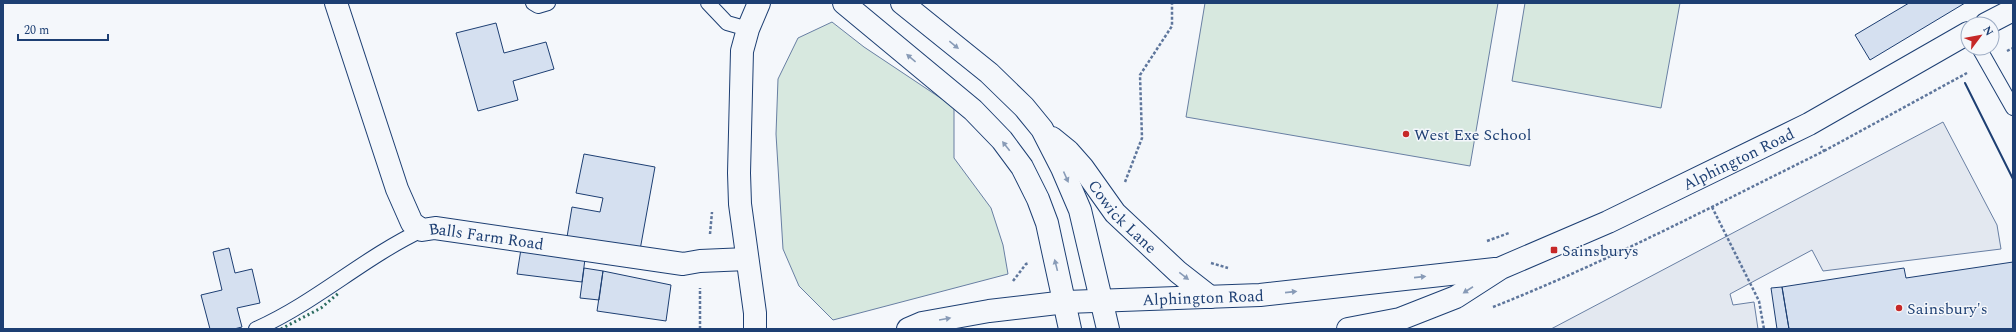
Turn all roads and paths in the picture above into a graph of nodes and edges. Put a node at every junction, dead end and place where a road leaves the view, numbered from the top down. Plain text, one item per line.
1 (336, 3) edge
2 (533, 3) edge
3 (548, 3) edge
4 (708, 3) edge
5 (759, 3) edge
6 (844, 3) edge
7 (902, 3) edge
8 (1172, 3) edge
9 (2013, 10) edge
10 (2000, 17) edge
11 (748, 29) junction
12 (1960, 39) edge
13 (2013, 48) edge
14 (1984, 56) edge
15 (1987, 62) junction
16 (2013, 108) edge
17 (1042, 130) junction
18 (1824, 151) dead end
19 (1123, 188) dead end
20 (1712, 207) dead end
21 (422, 230) junction
22 (1511, 233) dead end
23 (1483, 242) dead end
24 (747, 259) junction
25 (1208, 262) dead end
26 (1501, 268) junction
27 (1236, 269) dead end
28 (1210, 297) junction
29 (1101, 301) junction
30 (1066, 302) junction
31 (759, 324) edge
32 (256, 329) edge
33 (908, 329) edge
34 (1070, 329) edge
35 (1108, 329) edge
36 (1350, 329) edge
37 (1764, 329) edge

1 - 21 main road, Balls Farm Road
2 - 3 lane
4 - 11 lane
5 - 11 main road
30 -> 6 main road
7 -> 17 main road
8 - 19 path
9 - 10 main road
11 - 24 main road
12 - 26 main road, Alphington Road
13 - 15 path
14 - 15 lane
15 - 16 lane
15 - 18 path
17 -> 28 main road, Cowick Lane
17 -> 29 main road
20 - 37 path
21 - 24 main road, Balls Farm Road
21 - 32 lane
22 - 23 path
24 - 31 main road
25 - 27 path
28 -> 26 main road, Alphington Road
26 -> 36 main road, Alphington Road
28 - 29 main road, Alphington Road
29 - 30 main road, Alphington Road
29 - 35 main road
33 -> 30 main road, Alphington Road
30 - 34 main road

